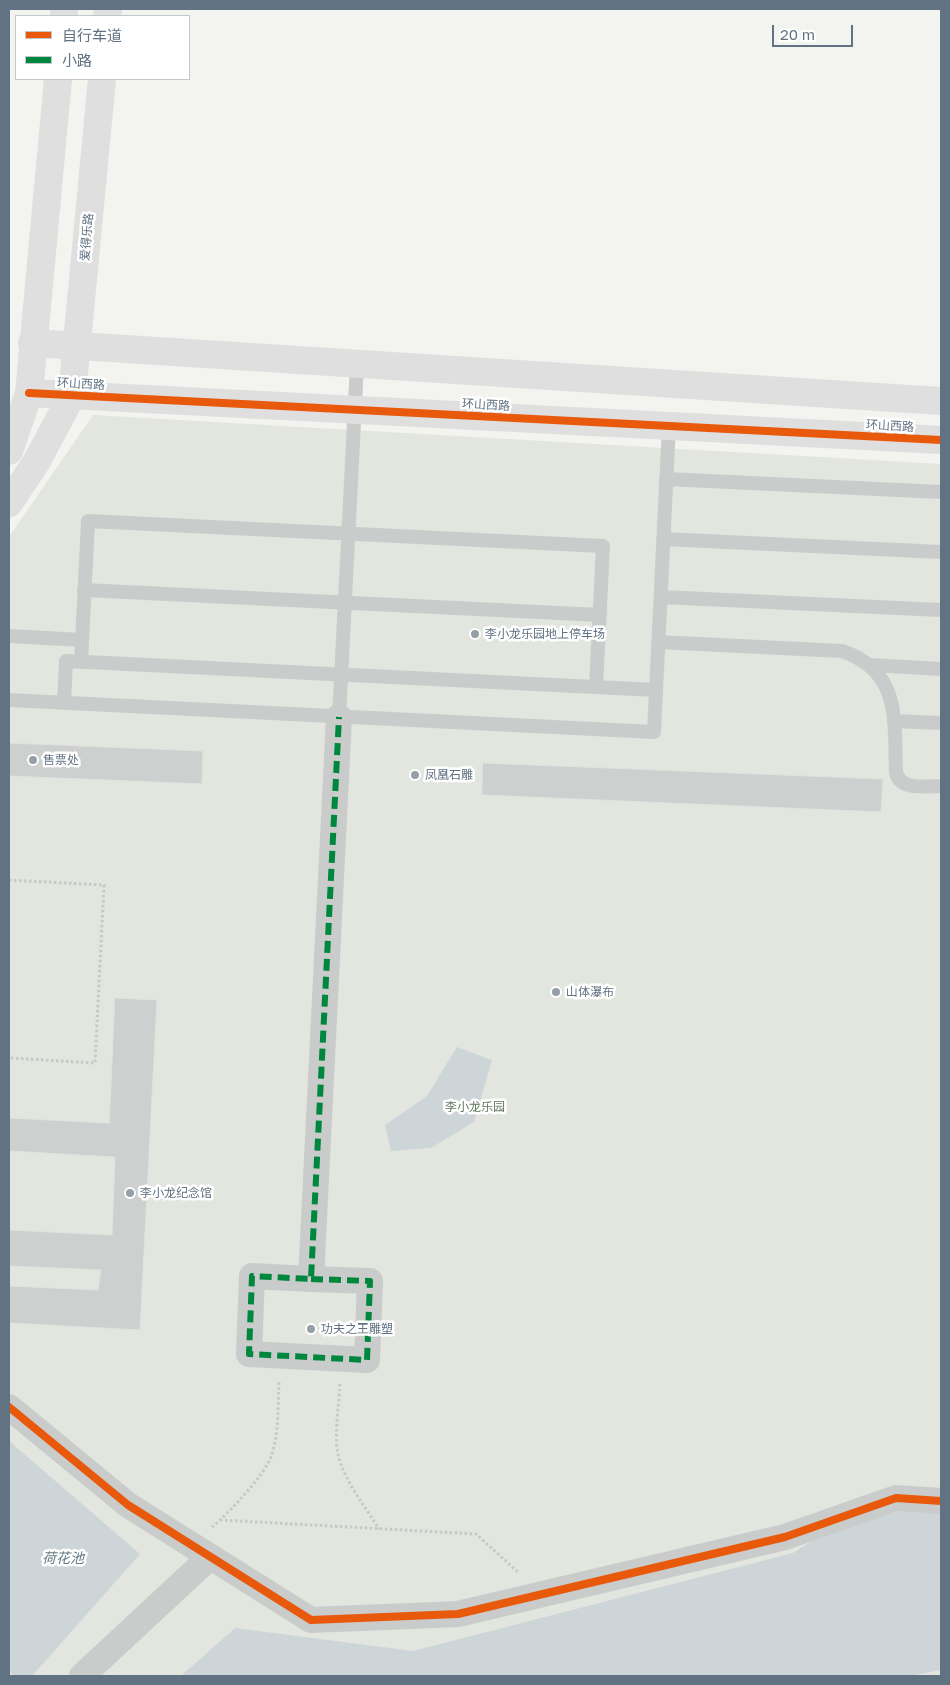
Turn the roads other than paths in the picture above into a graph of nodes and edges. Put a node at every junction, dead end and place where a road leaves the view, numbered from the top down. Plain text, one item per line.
1 (58, 80) edge
2 (102, 80) edge
3 (32, 343) junction
4 (76, 346) junction
5 (357, 364) junction
6 (29, 393) junction
7 (72, 395) junction
8 (941, 401) edge
9 (354, 409) junction
10 (669, 425) junction
11 (941, 440) edge
12 (9, 451) edge
13 (666, 478) junction
14 (941, 492) edge
15 (9, 503) edge
16 (348, 534) junction
17 (663, 538) junction
18 (941, 552) edge
19 (84, 590) junction
20 (661, 597) junction
21 (345, 602) junction
22 (941, 610) edge
23 (600, 615) junction
24 (9, 636) edge
25 (82, 640) junction
26 (658, 642) junction
27 (81, 662) junction
28 (870, 665) junction
29 (941, 669) edge
30 (341, 675) junction
31 (596, 687) junction
32 (656, 690) junction
33 (9, 700) edge
34 (64, 703) junction
35 (339, 717) junction
36 (894, 721) junction
37 (941, 723) edge
38 (941, 786) edge
39 (312, 1279) junction
40 (9, 1407) edge
41 (941, 1501) edge
42 (200, 1551) junction
43 (82, 1676) edge

1 - 3 street
2 - 4 street, 爱得乐路
3 - 4 street
3 - 6 street
4 - 5 street
4 - 7 street, 爱得乐路
5 - 8 street
5 - 9 lane
6 - 7 street, 环山西路
6 - 12 street
7 - 9 street, 环山西路
7 - 15 street, 环山西路
9 - 10 street, 环山西路
9 - 16 lane
10 - 11 street, 环山西路
10 - 13 lane
13 - 14 lane
13 - 17 lane
16 - 19 lane
16 - 21 lane
16 - 23 lane
17 - 18 lane
17 - 20 lane
19 - 21 lane
19 - 25 lane
20 - 22 lane
20 - 26 lane
21 - 23 lane
21 - 30 lane
23 - 31 lane
24 - 25 lane
25 - 27 lane
26 - 28 lane
26 - 32 lane
27 - 30 lane
27 - 34 lane
28 - 29 lane
28 - 36 lane
30 - 31 lane
30 - 35 lane
31 - 32 lane
32 - 35 lane
33 - 34 lane
34 - 35 lane
35 - 39 street
36 - 37 lane
36 - 38 lane
39 - 39 street
40 - 42 street
41 - 42 street
42 - 43 street

